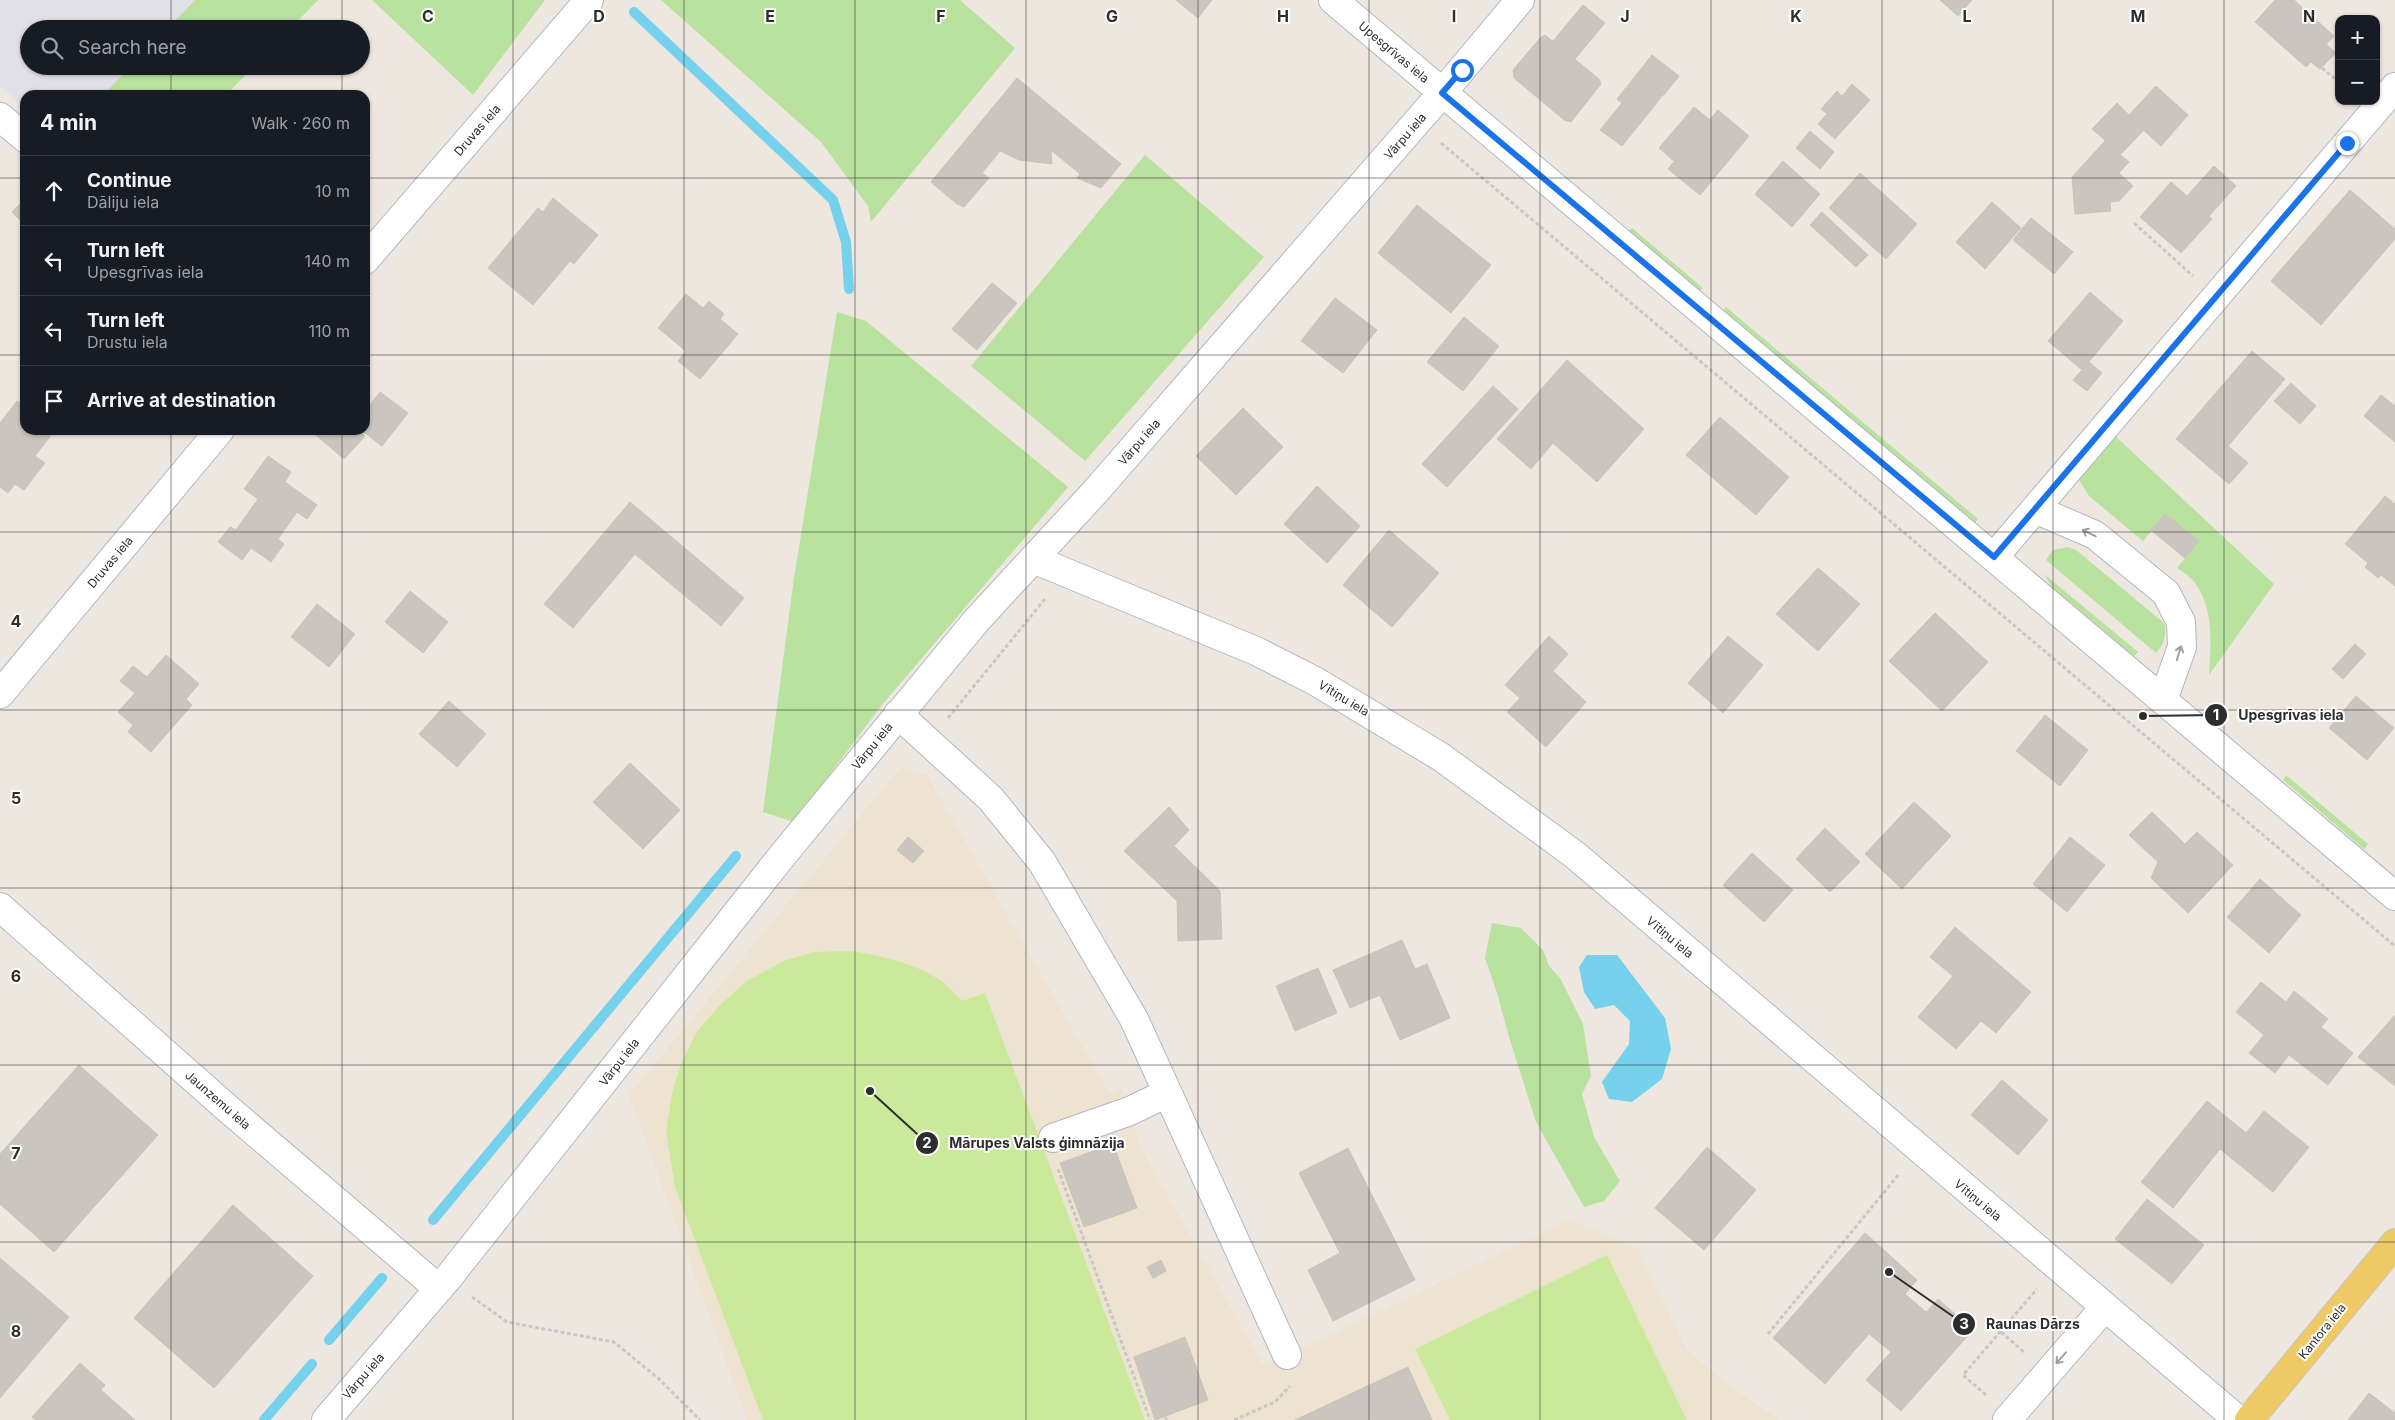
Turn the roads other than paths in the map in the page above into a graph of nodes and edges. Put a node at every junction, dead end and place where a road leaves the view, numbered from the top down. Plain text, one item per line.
1 (589, 0) edge
2 (1333, 0) edge
3 (1520, 0) edge
4 (2395, 87) edge
5 (1442, 93) junction
6 (0, 117) edge
7 (20, 134) edge
8 (370, 254) edge
9 (216, 435) edge
10 (2035, 509) junction
11 (1994, 557) junction
12 (1033, 559) junction
13 (0, 694) edge
14 (2163, 700) junction
15 (898, 714) junction
16 (2395, 896) edge
17 (0, 908) edge
18 (1167, 1092) junction
19 (1054, 1150) road end
20 (2395, 1243) edge
21 (444, 1283) junction
22 (2105, 1307) junction
23 (1287, 1355) road end
24 (2009, 1418) edge
25 (326, 1420) edge
26 (2238, 1420) edge
27 (2249, 1420) edge

1 - 8 street, Druvas iela
2 - 5 street, Upesgrīvas iela
3 - 5 street, Vārpu iela
4 - 10 street
5 - 11 street, Upesgrīvas iela
5 - 12 street, Vārpu iela
6 - 7 street
9 - 13 street, Druvas iela
10 - 11 street
14 -> 10 street
11 - 14 street, Upesgrīvas iela
12 - 15 street, Vārpu iela
12 - 22 street, Vītiņu iela
14 - 16 street, Upesgrīvas iela
15 - 18 street
15 - 21 street, Vārpu iela
17 - 21 street, Jaunzemu iela
18 - 19 street
18 - 23 street
20 - 27 main road, Kantora iela
21 - 25 street, Vārpu iela
22 -> 24 street
22 - 26 street, Vītiņu iela

